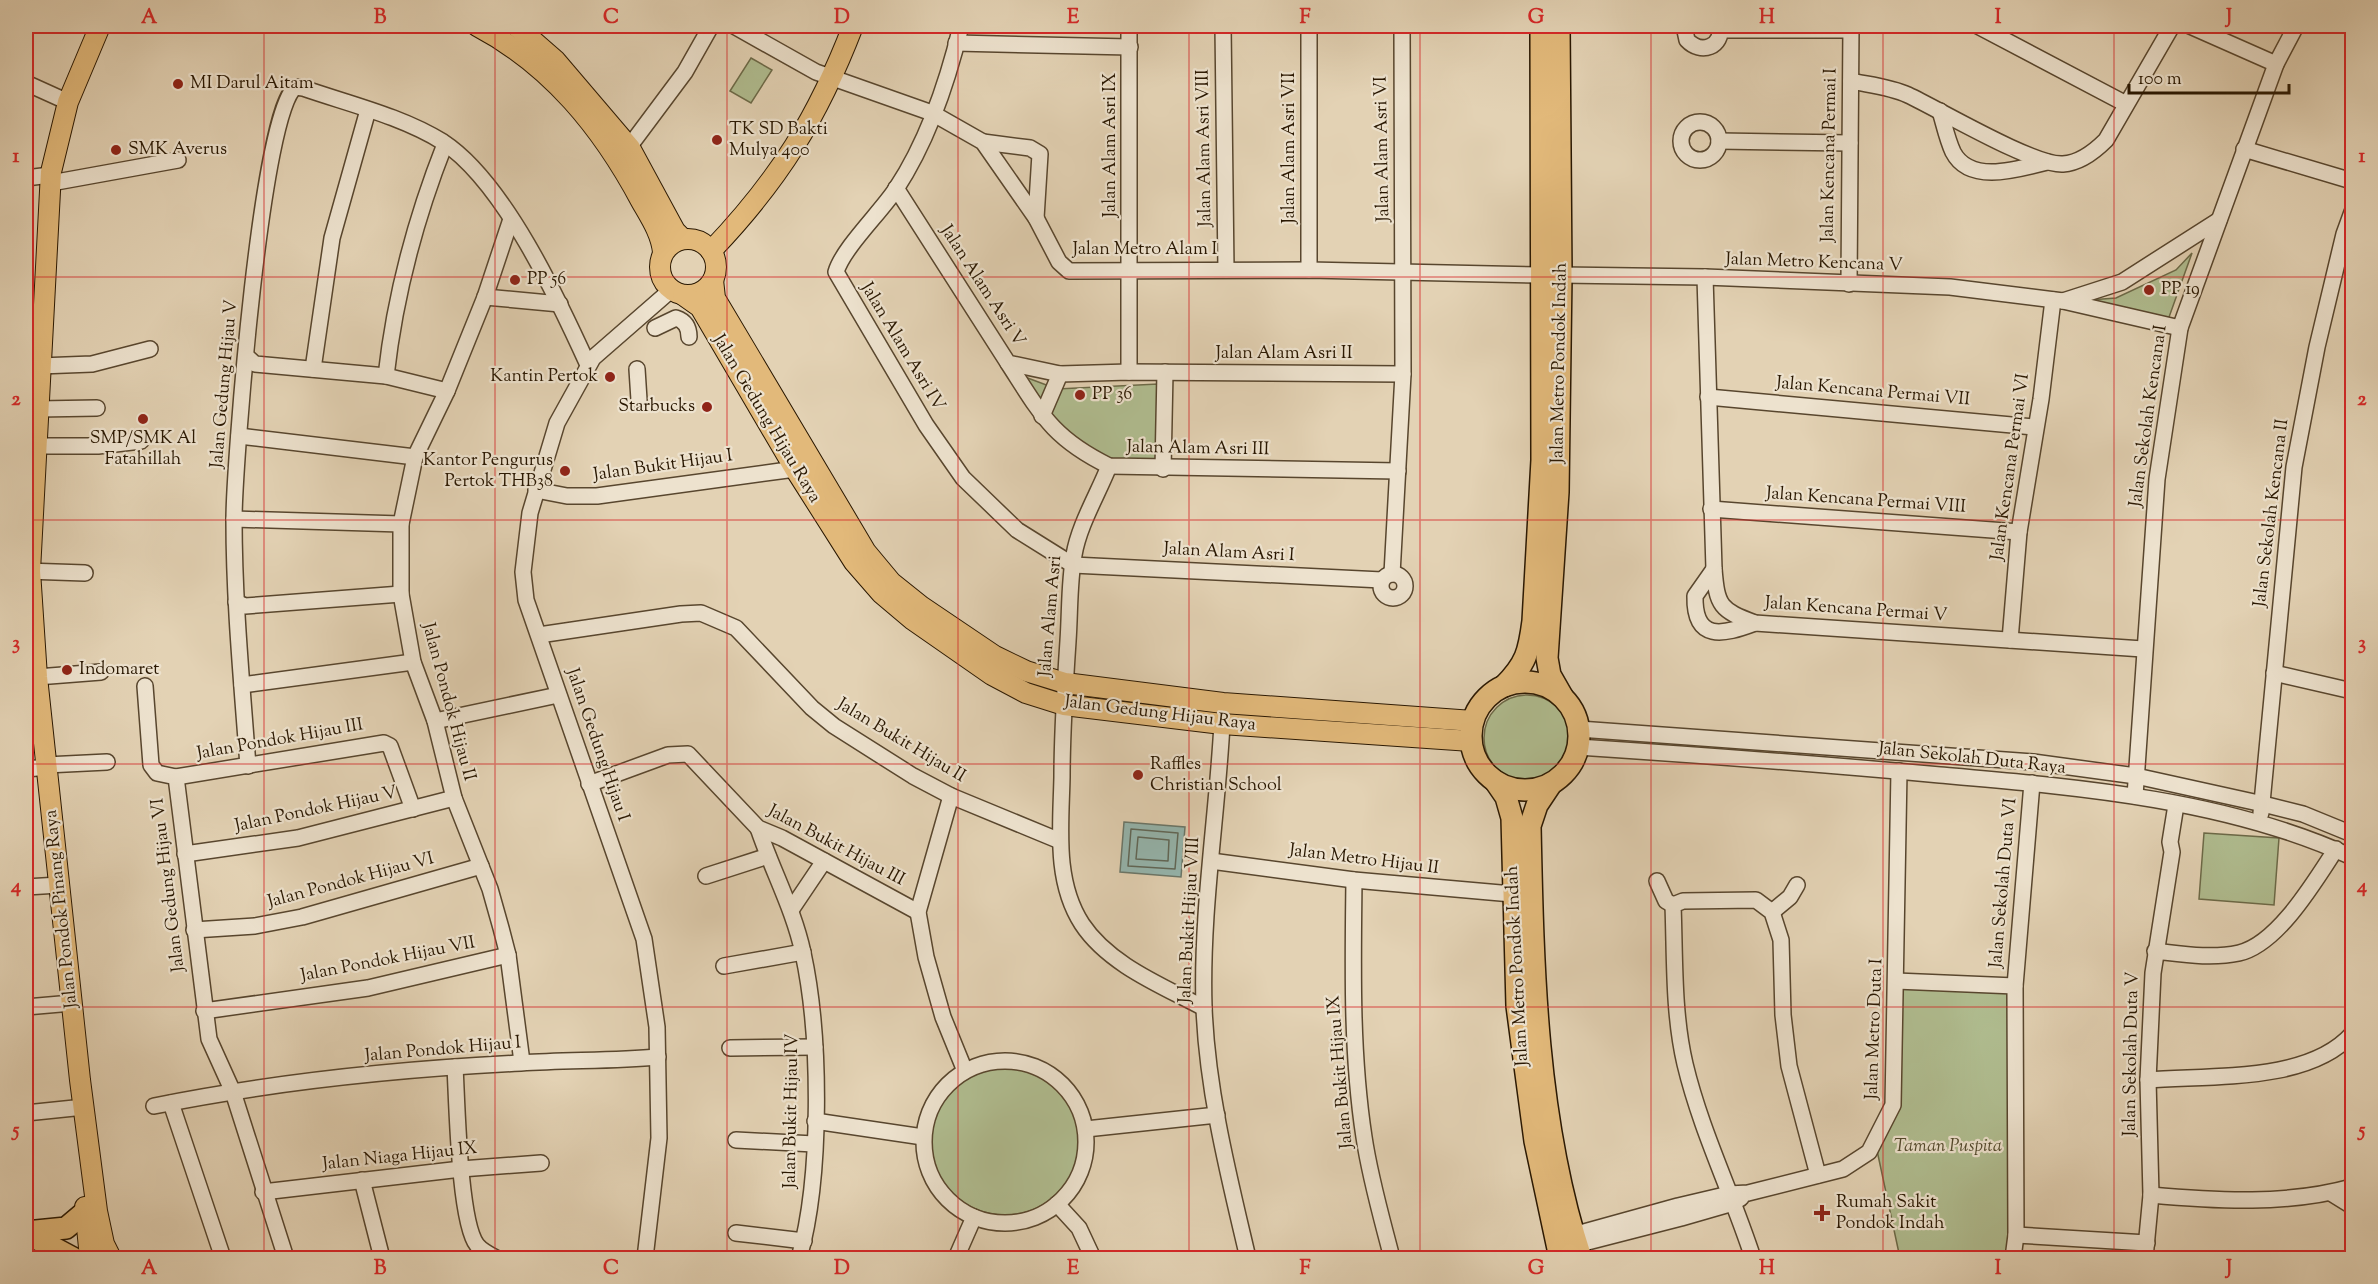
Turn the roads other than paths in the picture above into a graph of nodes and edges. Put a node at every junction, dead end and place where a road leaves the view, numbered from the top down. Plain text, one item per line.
1 (90, 26) edge
2 (100, 26) edge
3 (477, 26) edge
4 (516, 26) edge
5 (711, 26) edge
6 (734, 26) edge
7 (853, 26) edge
8 (961, 26) edge
9 (1129, 26) edge
10 (1223, 26) edge
11 (1309, 26) edge
12 (1402, 26) edge
13 (1541, 26) edge
14 (1559, 26) edge
15 (1684, 26) edge
16 (1978, 26) edge
17 (2172, 26) edge
18 (2190, 26) edge
19 (2296, 26) edge
20 (1721, 28) edge
21 (1851, 28) edge
22 (956, 43) junction
23 (1130, 47) junction
24 (2276, 64) junction
25 (832, 79) junction
26 (1851, 81) junction
27 (30, 88) edge
28 (63, 100) junction
29 (2126, 104) junction
30 (368, 110) junction
31 (1940, 111) junction
32 (932, 112) junction
33 (1719, 141) dead end
34 (983, 142) junction
35 (1850, 143) junction
36 (445, 144) junction
37 (2244, 149) junction
38 (625, 154) junction
39 (178, 160) dead end
40 (2048, 162) junction
41 (42, 176) edge
42 (2352, 181) edge
43 (896, 188) junction
44 (2352, 212) edge
45 (1036, 218) junction
46 (511, 219) junction
47 (2219, 220) junction
48 (2348, 235) edge
49 (683, 239) junction
50 (711, 251) junction
51 (663, 252) junction
52 (1226, 270) junction
53 (1309, 270) junction
54 (1131, 272) junction
55 (1404, 272) junction
56 (1551, 275) junction
57 (1705, 277) junction
58 (713, 280) junction
59 (1849, 284) junction
60 (677, 292) junction
61 (485, 297) junction
62 (2058, 300) junction
63 (560, 304) junction
64 (655, 328) dead end
65 (2180, 328) junction
66 (689, 337) dead end
67 (33, 345) edge
68 (150, 349) dead end
69 (246, 356) junction
70 (1008, 363) junction
71 (588, 365) junction
72 (40, 366) junction
73 (313, 369) junction
74 (637, 369) dead end
75 (1129, 372) junction
76 (1165, 372) junction
77 (1060, 374) junction
78 (1403, 374) junction
79 (386, 376) junction
80 (447, 391) junction
81 (1708, 397) junction
82 (639, 400) dead end
83 (98, 408) dead end
84 (38, 409) junction
85 (1042, 416) junction
86 (2034, 427) junction
87 (239, 436) junction
88 (141, 441) dead end
89 (29, 447) edge
90 (415, 458) junction
91 (1109, 466) junction
92 (795, 469) junction
93 (1163, 469) junction
94 (1398, 471) junction
95 (26, 475) edge
96 (536, 490) junction
97 (1711, 509) junction
98 (234, 519) junction
99 (401, 524) junction
100 (2019, 532) junction
101 (28, 544) edge
102 (1073, 565) junction
103 (1714, 569) junction
104 (28, 571) edge
105 (85, 573) dead end
106 (401, 594) junction
107 (236, 602) junction
108 (1755, 623) junction
109 (538, 635) junction
110 (2010, 640) junction
111 (2143, 649) junction
112 (413, 662) junction
113 (31, 667) edge
114 (101, 672) dead end
115 (2274, 673) junction
116 (1065, 683) junction
117 (242, 685) junction
118 (145, 686) dead end
119 (1504, 686) junction
120 (2352, 691) edge
121 (558, 695) junction
122 (1562, 696) junction
123 (1064, 705) junction
124 (435, 721) junction
125 (1222, 724) junction
126 (1446, 730) junction
127 (1472, 731) junction
128 (1610, 732) junction
129 (1579, 738) junction
130 (1607, 749) junction
131 (107, 762) dead end
132 (248, 766) junction
133 (36, 767) edge
134 (1899, 771) junction
135 (2136, 776) junction
136 (176, 777) junction
137 (1496, 781) junction
138 (2032, 783) junction
139 (589, 784) junction
140 (1551, 784) junction
141 (951, 796) junction
142 (2135, 796) junction
143 (454, 798) junction
144 (2263, 804) junction
145 (2180, 806) junction
146 (414, 809) junction
147 (2259, 823) junction
148 (758, 828) junction
149 (2352, 834) edge
150 (1060, 841) junction
151 (2336, 849) junction
152 (185, 854) junction
153 (768, 856) junction
154 (2352, 856) edge
155 (824, 861) junction
156 (1211, 861) junction
157 (482, 866) junction
158 (706, 876) dead end
159 (1354, 880) junction
160 (1657, 881) dead end
161 (54, 885) junction
162 (1797, 885) dead end
163 (26, 887) edge
164 (1512, 894) junction
165 (1673, 904) junction
166 (791, 910) junction
167 (918, 912) junction
168 (1772, 912) junction
169 (194, 930) junction
170 (2155, 951) junction
171 (803, 952) junction
172 (508, 955) junction
173 (724, 966) dead end
174 (1896, 981) junction
175 (2015, 986) junction
176 (68, 1004) junction
177 (26, 1007) edge
178 (1204, 1008) junction
179 (204, 1011) junction
180 (2352, 1034) edge
181 (815, 1047) junction
182 (730, 1048) dead end
183 (658, 1057) junction
184 (522, 1062) junction
185 (455, 1067) junction
186 (965, 1071) junction
187 (2148, 1080) junction
188 (233, 1092) junction
189 (171, 1102) junction
190 (154, 1106) dead end
191 (80, 1107) junction
192 (26, 1113) edge
193 (1217, 1115) junction
194 (815, 1121) junction
195 (1086, 1129) junction
196 (923, 1137) junction
197 (735, 1140) dead end
198 (84, 1142) junction
199 (814, 1144) junction
200 (541, 1163) dead end
201 (461, 1169) junction
202 (1818, 1175) junction
203 (362, 1180) junction
204 (2352, 1186) edge
205 (263, 1191) junction
206 (2331, 1193) junction
207 (2151, 1195) junction
208 (1731, 1198) junction
209 (1057, 1204) junction
210 (2352, 1206) edge
211 (86, 1212) junction
212 (974, 1217) junction
213 (26, 1233) edge
214 (736, 1233) dead end
215 (2016, 1235) junction
216 (804, 1241) junction
217 (26, 1242) edge
218 (2147, 1243) junction
219 (1567, 1248) edge
220 (44, 1258) edge
221 (73, 1258) edge
222 (90, 1258) edge
223 (111, 1258) edge
224 (223, 1258) edge
225 (286, 1258) edge
226 (382, 1258) edge
227 (496, 1258) edge
228 (645, 1258) edge
229 (799, 1258) edge
230 (956, 1258) edge
231 (1093, 1258) edge
232 (1248, 1258) edge
233 (1392, 1258) edge
234 (1753, 1258) edge
235 (2013, 1258) edge
236 (2145, 1258) edge

1 - 28 main road, Jalan Pondok Pinang Raya
2 - 28 main road, Jalan Pondok Pinang Raya
3 - 38 main road
4 - 38 main road
5 - 38 street
6 - 25 street, Jalan Metro Alam I
7 - 25 main road
8 - 22 street, Jalan Alam Asri IV
9 - 23 street, Jalan Alam Asri IX
10 - 52 street, Jalan Alam Asri VIII
11 - 53 street, Jalan Alam Asri VII
12 - 55 street, Jalan Alam Asri VI
13 - 56 highway, Jalan Metro Pondok Indah
14 - 56 highway, Jalan Metro Pondok Indah
15 - 20 street
16 - 29 street
17 - 29 street
18 - 24 street
19 - 24 street, Jalan Sekolah Kencana I
20 - 21 street
21 - 26 street, Jalan Kencana Permai I
22 - 23 street
22 - 32 street, Jalan Alam Asri IV
23 - 54 street, Jalan Alam Asri IX
24 - 37 street, Jalan Sekolah Kencana I
25 - 32 street, Jalan Metro Alam I
25 - 50 main road
26 - 31 street
26 - 35 street, Jalan Kencana Permai I
27 - 28 street
28 - 41 main road, Jalan Pondok Pinang Raya
29 - 40 street
30 - 36 street, Jalan Gedung Hijau V
30 - 69 street, Jalan Gedung Hijau V
30 - 73 street
31 - 40 street
31 - 40 street
32 - 34 street, Jalan Metro Alam I
32 - 43 street, Jalan Alam Asri IV
33 - 35 street
34 - 45 street, Jalan Metro Alam I
34 - 45 street
35 - 59 street, Jalan Kencana Permai I
36 - 46 street, Jalan Gedung Hijau V
36 - 79 street
37 - 42 street
37 - 47 street, Jalan Sekolah Kencana I
38 - 49 main road
38 - 51 main road
39 - 41 street
41 - 67 main road, Jalan Pondok Pinang Raya
43 - 70 street, Jalan Alam Asri V
43 - 102 street, Jalan Alam Asri IV
44 - 48 street, Jalan Sekolah Kencana II
45 - 54 street, Jalan Metro Alam I
46 - 61 street, Jalan Pondok Hijau II
46 - 63 street, Jalan Gedung Hijau V
47 - 62 street, Jalan Metro Kencana V
47 - 65 street, Jalan Sekolah Kencana I
48 - 115 street, Jalan Sekolah Kencana II
49 - 50 main road
49 - 51 main road
50 - 58 main road
51 - 60 main road
52 - 53 street, Jalan Metro Alam I
52 - 54 street, Jalan Metro Alam I
53 - 55 street, Jalan Metro Alam I
54 - 75 street, Jalan Alam Asri IX
55 - 56 street, Jalan Metro Alam I
55 - 78 street, Jalan Alam Asri I
56 - 57 street, Jalan Metro Kencana V
56 - 119 highway, Jalan Metro Pondok Indah
56 - 122 highway, Jalan Metro Pondok Indah
57 - 59 street, Jalan Metro Kencana V
57 - 81 street, Jalan Kencana Permai V
58 - 60 main road
58 - 116 main road, Jalan Gedung Hijau Raya
59 - 62 street, Jalan Metro Kencana V
60 - 71 street, Jalan Gedung Hijau I
60 - 92 main road, Jalan Gedung Hijau Raya
61 - 63 street
61 - 80 street, Jalan Pondok Hijau II
62 - 65 street, Jalan Metro Kencana V
62 - 86 street, Jalan Kencana Permai VI
63 - 71 street, Jalan Gedung Hijau V
64 - 66 street
65 - 111 street, Jalan Sekolah Kencana I
67 - 72 main road, Jalan Pondok Pinang Raya
67 - 89 main road, Jalan Pondok Pinang Raya
68 - 72 street
69 - 73 street
69 - 87 street, Jalan Gedung Hijau V
70 - 77 street, Jalan Alam Asri V
70 - 85 street, Jalan Alam Asri III
71 - 96 street, Jalan Gedung Hijau I
72 - 84 main road, Jalan Pondok Pinang Raya
73 - 79 street
74 - 82 street
75 - 76 street, Jalan Alam Asri II
75 - 77 street, Jalan Alam Asri V
76 - 78 street, Jalan Alam Asri II
76 - 93 street
77 - 85 street
78 - 94 street, Jalan Alam Asri I
79 - 80 street
80 - 90 street, Jalan Pondok Hijau II
81 - 86 street, Jalan Kencana Permai VII
81 - 97 street, Jalan Kencana Permai V
83 - 84 street
84 - 89 main road, Jalan Pondok Pinang Raya
85 - 91 street, Jalan Alam Asri III
86 - 100 street, Jalan Kencana Permai VI
87 - 90 street
87 - 98 street, Jalan Gedung Hijau V
88 - 89 street
89 - 95 main road, Jalan Pondok Pinang Raya
89 - 101 main road, Jalan Pondok Pinang Raya
90 - 99 street, Jalan Pondok Hijau II
91 - 93 street, Jalan Alam Asri III
91 - 102 street, Jalan Alam Asri
92 - 96 street, Jalan Bukit Hijau I
92 - 123 main road, Jalan Gedung Hijau Raya
93 - 94 street, Jalan Alam Asri III
94 - 102 street, Jalan Alam Asri I
96 - 109 street, Jalan Gedung Hijau I
97 - 100 street, Jalan Kencana Permai VIII
97 - 103 street, Jalan Kencana Permai V
98 - 99 street
98 - 107 street, Jalan Gedung Hijau V
99 - 106 street, Jalan Pondok Hijau II
100 - 110 street, Jalan Kencana Permai VI
101 - 104 main road, Jalan Pondok Pinang Raya
102 - 116 street, Jalan Alam Asri
103 - 108 street, Jalan Kencana Permai V
103 - 108 street
104 - 105 street
104 - 113 main road, Jalan Pondok Pinang Raya
106 - 107 street
106 - 112 street, Jalan Pondok Hijau II
107 - 117 street, Jalan Gedung Hijau V
108 - 110 street, Jalan Kencana Permai V
109 - 121 street, Jalan Gedung Hijau I
109 - 141 street, Jalan Bukit Hijau II
110 - 111 street, Jalan Kencana Permai V
111 - 135 street, Jalan Sekolah Kencana I
112 - 117 street
112 - 124 street, Jalan Pondok Hijau II
113 - 114 street
113 - 133 main road, Jalan Pondok Pinang Raya
115 - 120 street
115 - 144 street, Jalan Sekolah Kencana II
116 - 123 street, Jalan Alam Asri
116 - 126 main road, Jalan Gedung Hijau Raya
117 - 132 street, Jalan Gedung Hijau V
118 - 136 street, Jalan Gedung Hijau VI
119 - 122 highway
119 - 127 highway
121 - 124 street
121 - 139 street, Jalan Gedung Hijau I
122 - 129 highway
123 - 125 main road, Jalan Gedung Hijau Raya
123 - 150 street, Jalan Alam Asri
124 - 143 street, Jalan Pondok Hijau II
125 - 126 main road, Jalan Gedung Hijau Raya
125 - 156 street, Jalan Bukit Hijau VIII
126 - 127 main road, Jalan Gedung Hijau Raya
127 - 137 highway
128 - 129 street, Jalan Sekolah Duta Raya
128 - 130 street
128 - 135 street, Jalan Sekolah Duta Raya
129 - 130 street, Jalan Sekolah Duta Raya
129 - 140 highway
130 - 134 street, Jalan Sekolah Duta Raya
131 - 133 street
132 - 136 street, Jalan Pondok Hijau III
132 - 146 street, Jalan Pondok Hijau III
133 - 161 main road, Jalan Pondok Pinang Raya
134 - 138 street, Jalan Sekolah Duta Raya
134 - 174 street, Jalan Metro Duta I
135 - 142 street, Jalan Sekolah Kencana I
135 - 144 street, Jalan Sekolah Duta Raya
136 - 152 street, Jalan Gedung Hijau VI
137 - 140 highway
137 - 164 highway, Jalan Metro Pondok Indah
138 - 142 street, Jalan Sekolah Duta Raya
138 - 175 street, Jalan Sekolah Duta VI
139 - 148 street, Jalan Bukit Hijau III
139 - 183 street, Jalan Gedung Hijau I
140 - 219 highway, Jalan Metro Pondok Indah
141 - 150 street, Jalan Bukit Hijau II
141 - 167 street
142 - 145 street, Jalan Sekolah Duta Raya
143 - 146 street, Jalan Pondok Hijau V
143 - 157 street, Jalan Pondok Hijau II
144 - 147 street, Jalan Sekolah Kencana II
144 - 149 street, Jalan Sekolah Duta Raya
145 - 147 street, Jalan Sekolah Duta Raya
145 - 170 street, Jalan Sekolah Duta V
146 - 152 street, Jalan Pondok Hijau V
147 - 151 street, Jalan Sekolah Duta Raya
148 - 153 street, Jalan Bukit Hijau IV
148 - 155 street, Jalan Bukit Hijau III
150 - 178 street, Jalan Alam Asri
151 - 154 street, Jalan Sekolah Duta Raya
151 - 170 street
152 - 169 street, Jalan Gedung Hijau VI
153 - 158 street
153 - 166 street, Jalan Bukit Hijau IV
155 - 166 street
155 - 167 street, Jalan Bukit Hijau III
156 - 159 street, Jalan Metro Hijau II
156 - 178 street, Jalan Bukit Hijau VIII
157 - 169 street, Jalan Pondok Hijau VI
157 - 172 street, Jalan Pondok Hijau II
159 - 164 street, Jalan Metro Hijau II
159 - 233 street, Jalan Bukit Hijau IX
160 - 165 street
161 - 163 street
161 - 176 main road, Jalan Pondok Pinang Raya
162 - 168 street
164 - 219 highway, Jalan Metro Pondok Indah
165 - 168 street
165 - 208 street
166 - 171 street, Jalan Bukit Hijau IV
167 - 186 street
168 - 202 street
169 - 179 street, Jalan Gedung Hijau VI
170 - 187 street, Jalan Sekolah Duta V
171 - 173 street
171 - 181 street, Jalan Bukit Hijau IV
172 - 179 street, Jalan Pondok Hijau VII
172 - 184 street, Jalan Pondok Hijau II
174 - 175 street, Jalan Sekolah Duta VI
174 - 202 street, Jalan Metro Duta I
175 - 215 street, Jalan Sekolah Duta VI
176 - 177 street
176 - 191 main road, Jalan Pondok Pinang Raya
178 - 193 street, Jalan Bukit Hijau VIII
179 - 188 street, Jalan Gedung Hijau VI
180 - 187 street
181 - 182 street
181 - 194 street, Jalan Bukit Hijau IV
183 - 184 street, Jalan Pondok Hijau I
183 - 228 street, Jalan Gedung Hijau I
184 - 185 street, Jalan Pondok Hijau I
185 - 188 street, Jalan Pondok Hijau I
185 - 201 street
186 - 195 street
186 - 196 street
187 - 207 street, Jalan Sekolah Duta V
188 - 189 street, Jalan Pondok Hijau I
188 - 205 street, Jalan Gedung Hijau VI
189 - 190 street, Jalan Pondok Hijau I
189 - 224 street
191 - 192 street
191 - 198 main road, Jalan Pondok Pinang Raya
193 - 195 street
193 - 232 street, Jalan Bukit Hijau VIII
194 - 196 street
194 - 199 street, Jalan Bukit Hijau IV
195 - 209 street
196 - 212 street
197 - 199 street
198 - 211 main road, Jalan Pondok Pinang Raya
198 - 223 main road, Jalan Pondok Pinang Raya
199 - 216 street, Jalan Bukit Hijau IV
200 - 201 street, Jalan Niaga Hijau IX
201 - 203 street, Jalan Niaga Hijau IX
201 - 227 street
202 - 208 street, Jalan Metro Duta I
203 - 205 street, Jalan Niaga Hijau IX
203 - 226 street
204 - 206 street
205 - 225 street, Jalan Gedung Hijau VI
206 - 207 street
206 - 210 street
207 - 218 street, Jalan Sekolah Duta V
208 - 219 street, Jalan Metro Duta I
208 - 234 street
209 - 212 street
209 - 231 street
211 - 213 highway
211 - 222 main road, Jalan Pondok Pinang Raya
212 - 230 street
213 - 221 highway
214 - 216 street
215 - 218 street
215 - 235 street, Jalan Sekolah Duta VI
216 - 229 street, Jalan Bukit Hijau IV
217 - 220 highway
218 - 236 street, Jalan Sekolah Duta V

